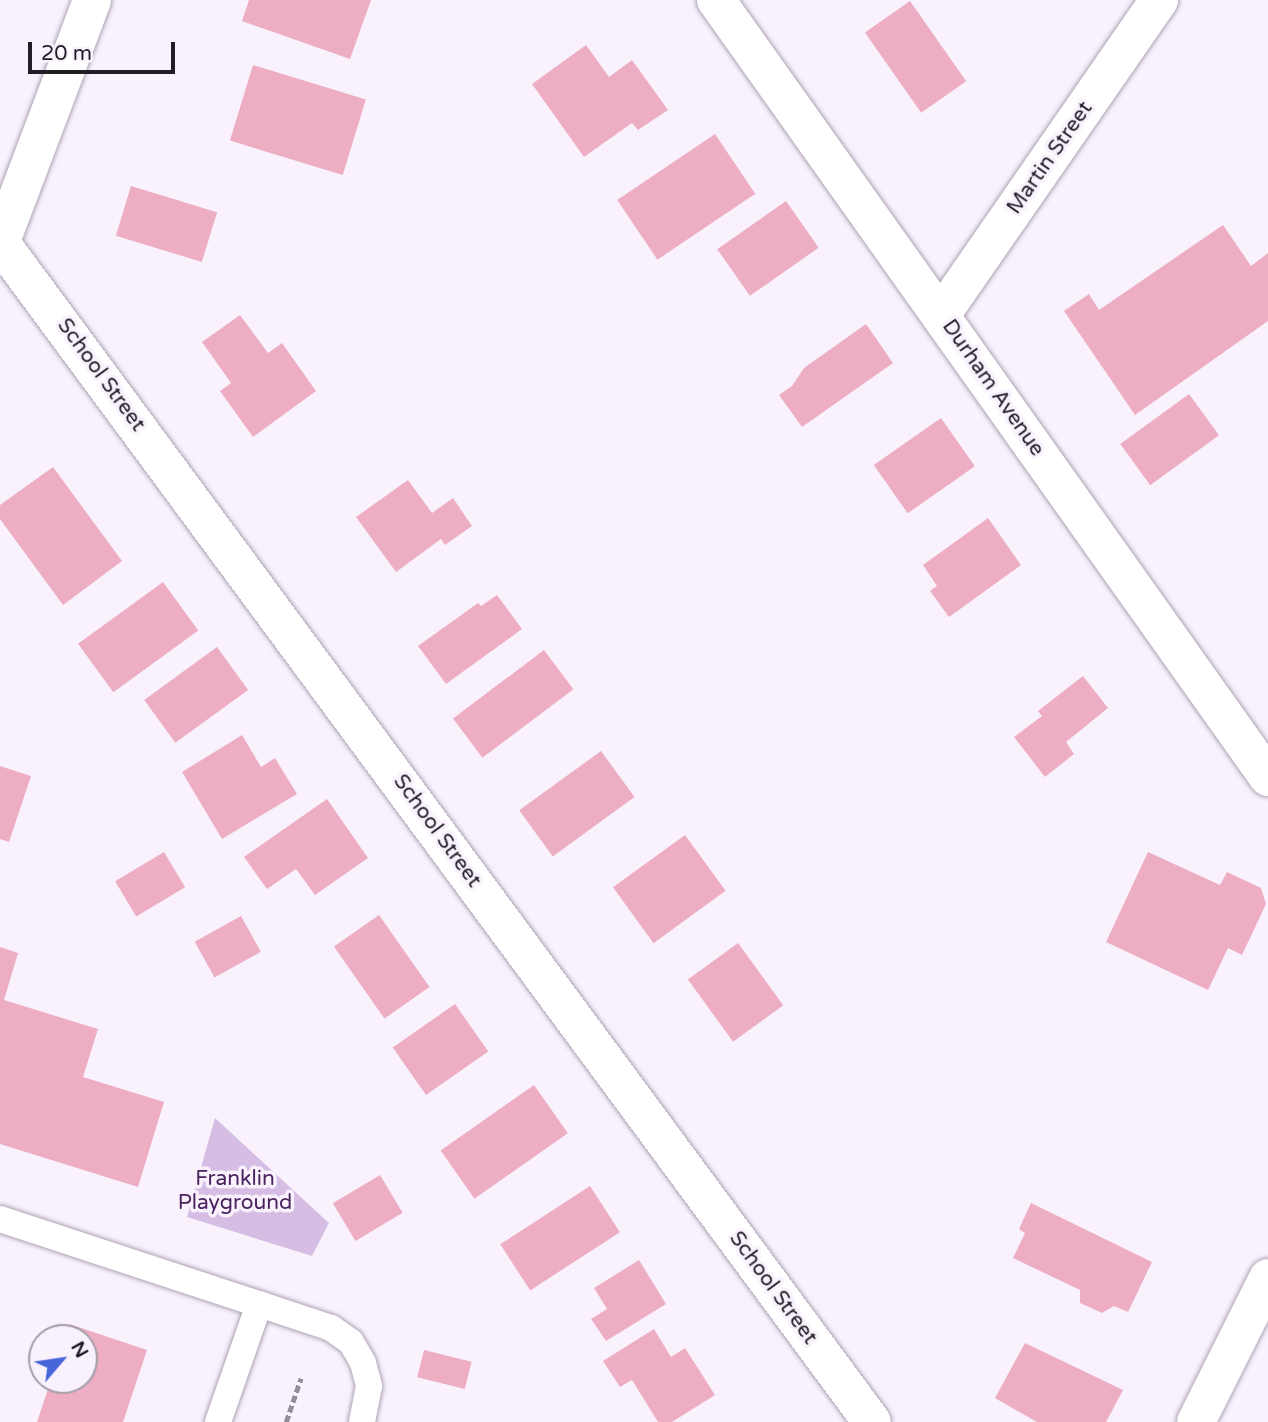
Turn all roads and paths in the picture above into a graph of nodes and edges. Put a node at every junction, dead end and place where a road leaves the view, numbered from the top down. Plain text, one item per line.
1 (92, 0) edge
2 (716, 0) edge
3 (1159, 0) edge
4 (0, 243) edge
5 (941, 315) junction
6 (1268, 777) edge
7 (0, 1219) edge
8 (1268, 1278) edge
9 (258, 1304) junction
10 (301, 1378) dead end
11 (218, 1422) edge
12 (286, 1422) edge
13 (362, 1422) edge
14 (872, 1422) edge
15 (1196, 1422) edge

1 - 4 street
2 - 5 street, Durham Avenue
3 - 5 street, Martin Street
4 - 14 street, School Street
5 - 6 street, Durham Avenue
7 - 9 lane
8 - 15 street
9 - 11 lane
9 - 13 lane
10 - 12 path

